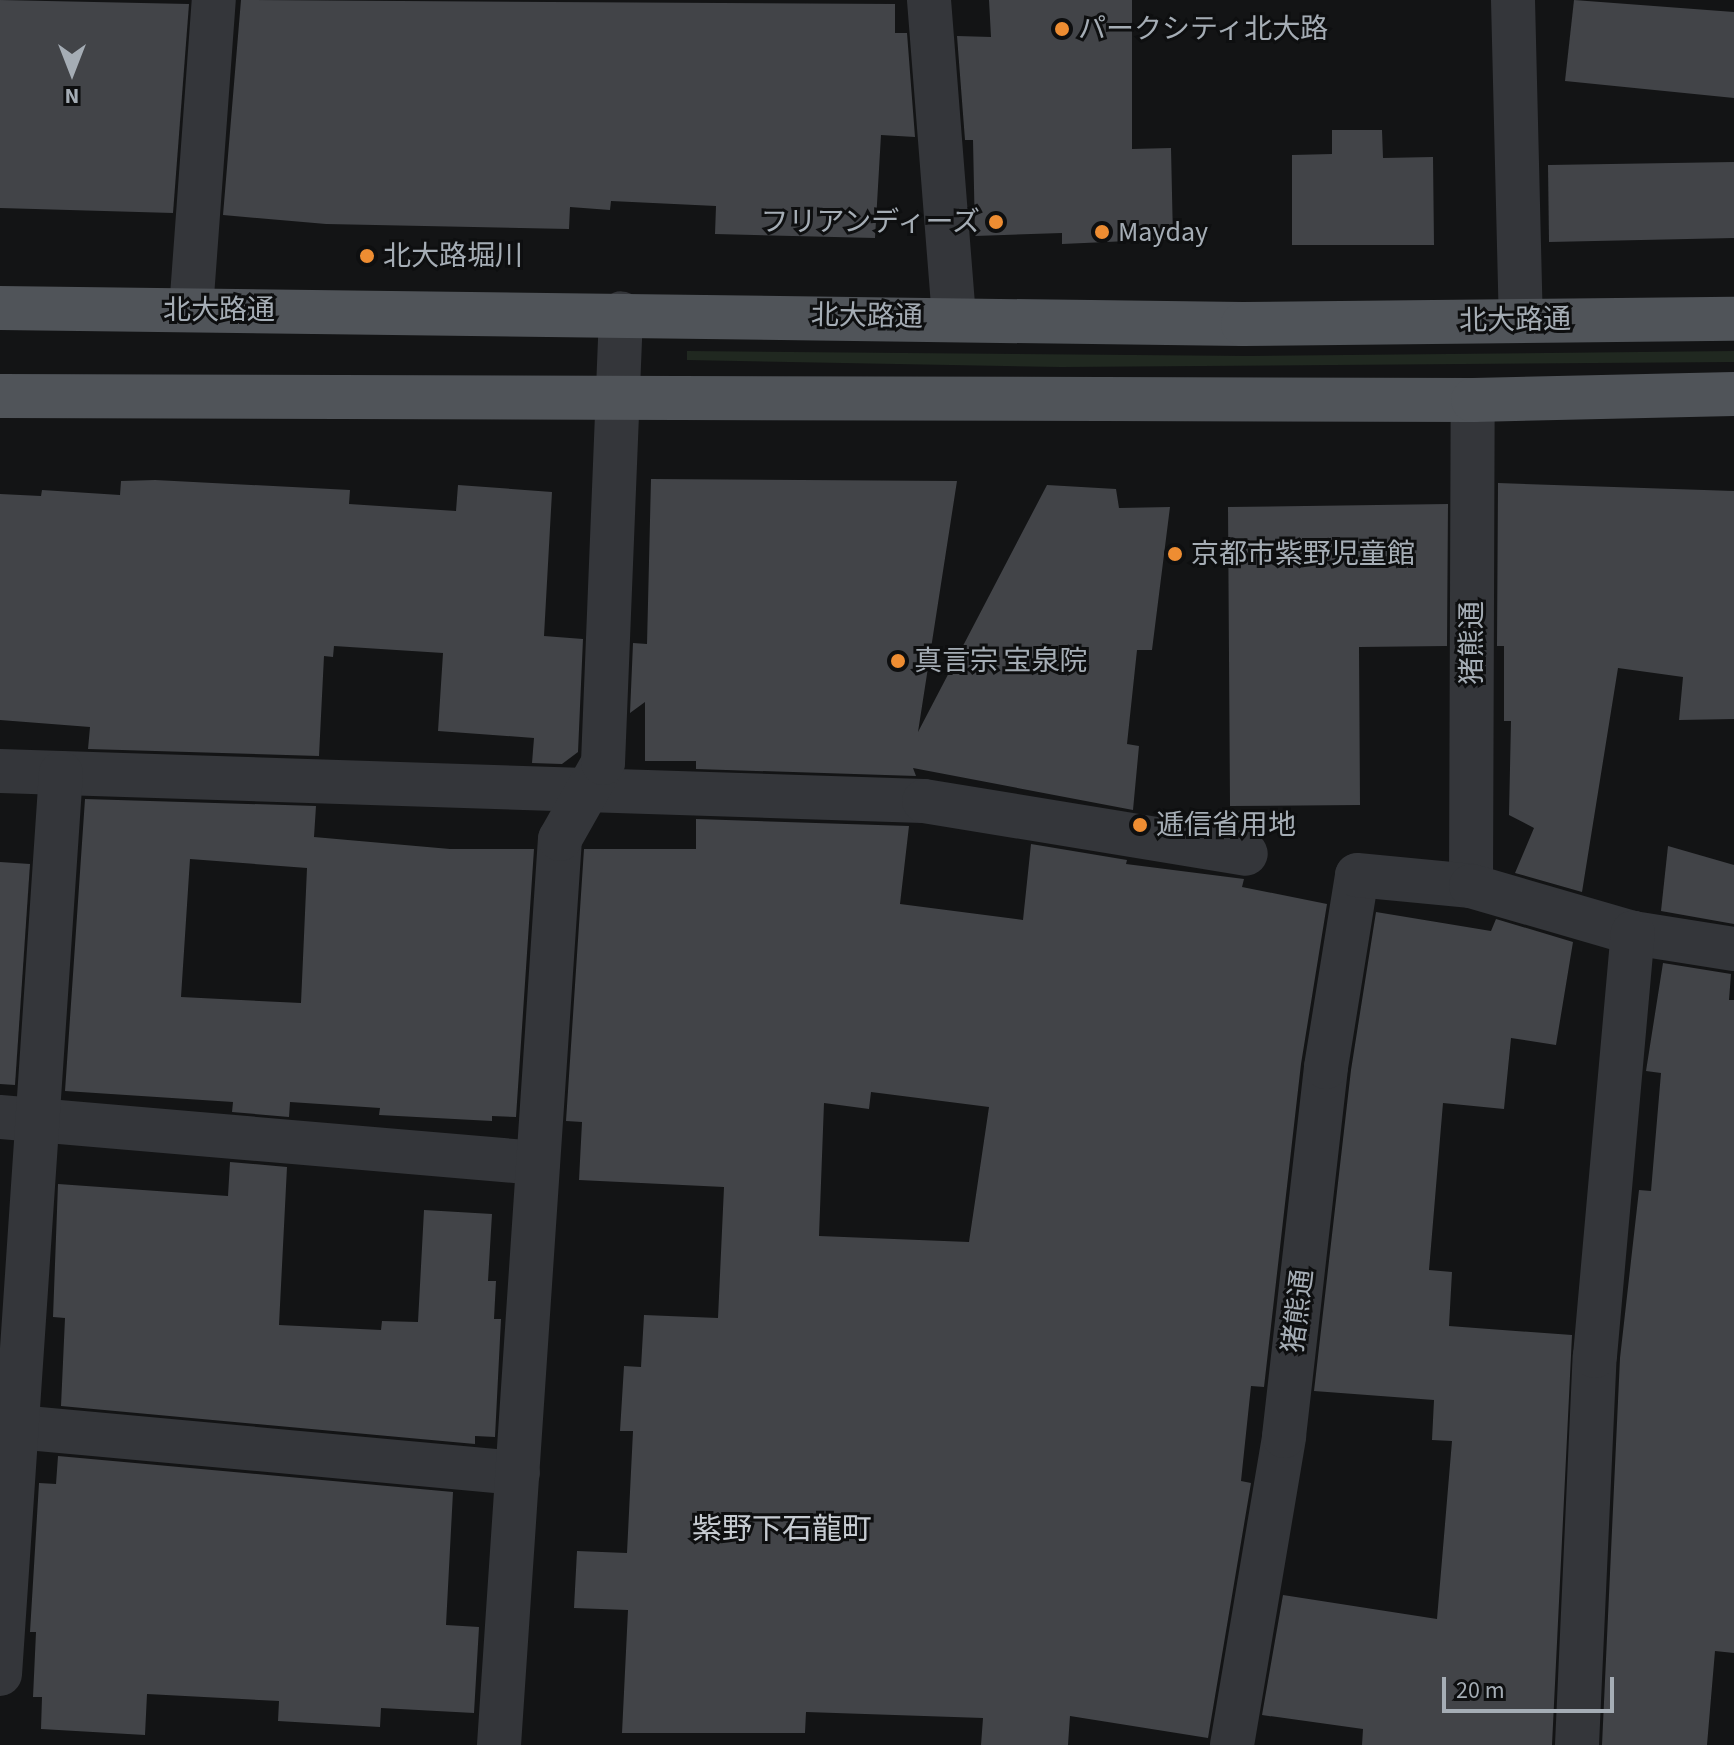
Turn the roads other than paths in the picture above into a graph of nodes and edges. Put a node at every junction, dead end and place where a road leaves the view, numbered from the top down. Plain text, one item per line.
1 (214, 0) edge
2 (929, 0) edge
3 (1513, 0) edge
4 (0, 308) edge
5 (191, 310) junction
6 (621, 313) junction
7 (954, 318) junction
8 (1521, 319) junction
9 (1734, 319) edge
10 (1734, 394) edge
11 (0, 396) edge
12 (620, 399) junction
13 (1473, 400) junction
14 (0, 771) edge
15 (61, 773) junction
16 (588, 791) junction
17 (1246, 854) dead end
18 (1471, 886) junction
19 (1633, 933) junction
20 (1734, 949) edge
21 (19, 1118) edge
22 (538, 1163) junction
23 (17, 1427) junction
24 (518, 1473) junction
25 (0, 1674) edge
26 (499, 1745) edge
27 (1232, 1745) edge
28 (1577, 1745) edge

1 - 5 street
2 - 7 street
3 - 8 street
4 - 5 main road, 北大路通
5 - 6 main road, 北大路通
6 - 7 main road, 北大路通
6 - 12 street
7 - 8 main road, 北大路通
8 - 9 main road, 北大路通
10 - 13 main road
11 - 12 main road
12 - 13 main road
12 - 16 street
13 - 18 street, 猪熊通
14 - 15 street
15 - 16 street
15 - 21 street
16 - 17 street
16 - 22 street
18 - 19 street
18 - 27 street, 猪熊通
19 - 20 street
19 - 28 street
21 - 22 street
21 - 23 street
22 - 24 street
23 - 24 street
23 - 25 street
24 - 26 street

